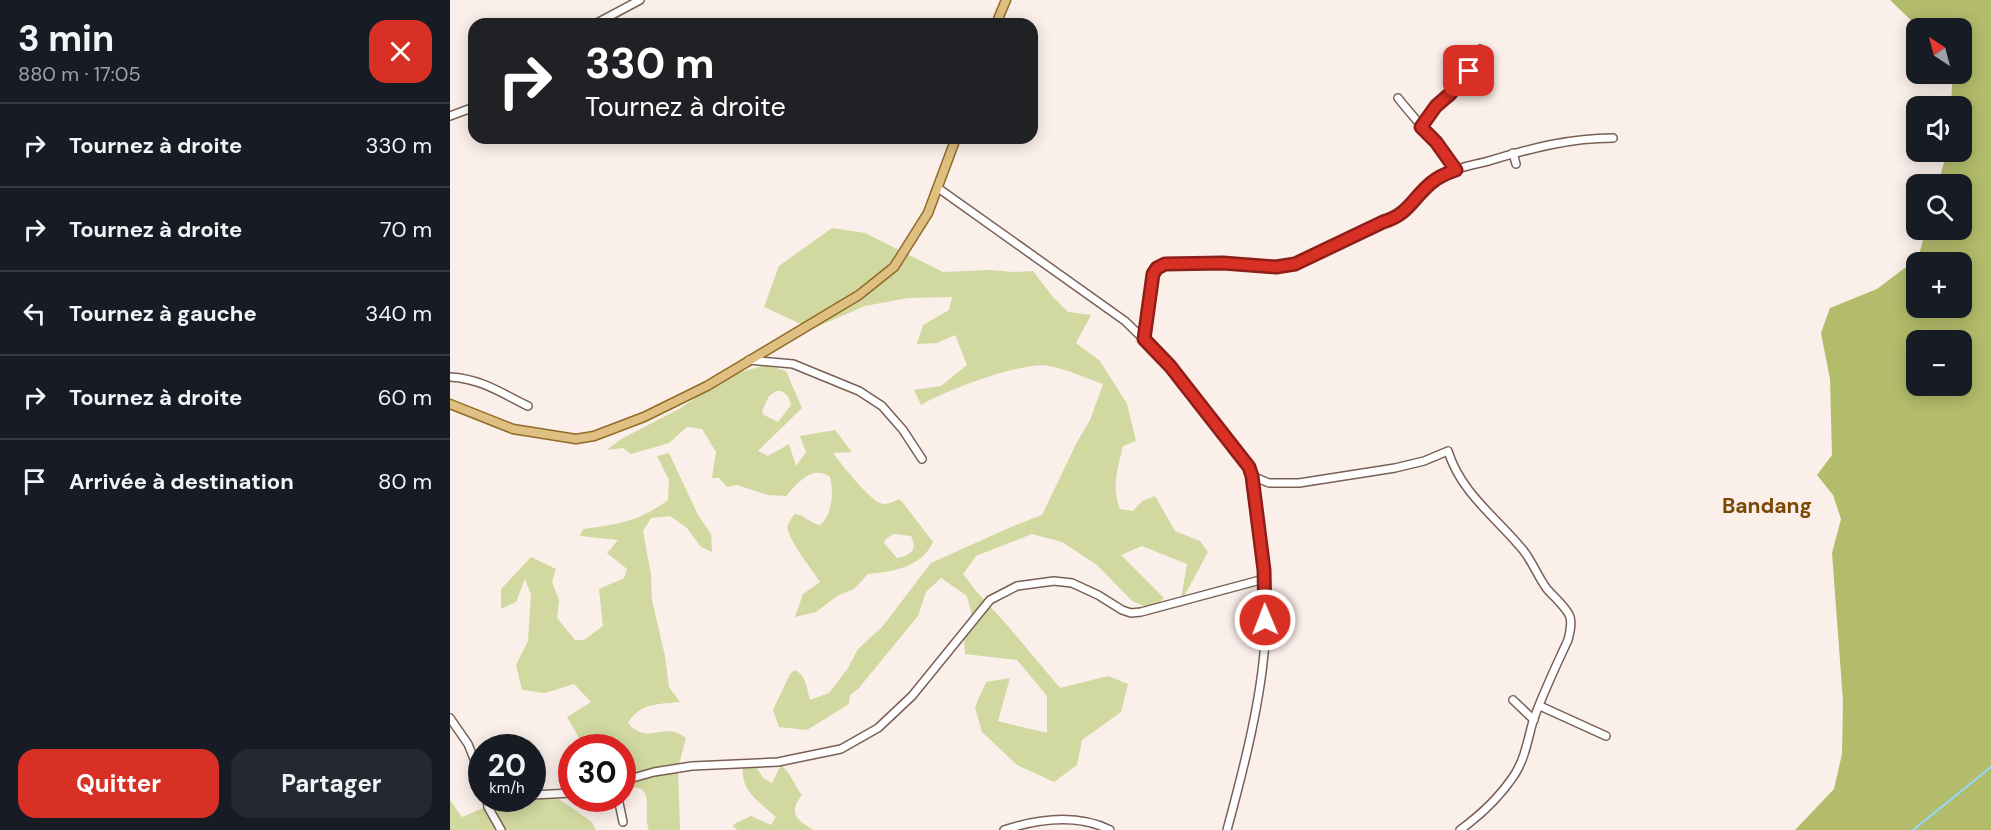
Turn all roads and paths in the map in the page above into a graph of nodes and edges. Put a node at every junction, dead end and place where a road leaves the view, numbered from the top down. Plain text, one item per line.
1 (639, 0) edge
2 (1006, 0) edge
3 (606, 18) edge
4 (998, 18) edge
5 (1480, 49) dead end
6 (1398, 98) dead end
7 (468, 109) edge
8 (450, 116) edge
9 (1421, 127) junction
10 (1613, 138) dead end
11 (954, 144) edge
12 (1513, 153) junction
13 (1516, 164) dead end
14 (1456, 170) junction
15 (938, 188) junction
16 (1144, 339) junction
17 (749, 360) junction
18 (450, 377) edge
19 (450, 404) edge
20 (528, 406) dead end
21 (922, 459) dead end
22 (1252, 476) junction
23 (1264, 579) junction
24 (1513, 700) dead end
25 (1539, 706) junction
26 (450, 718) edge
27 (1534, 720) junction
28 (1606, 736) dead end
29 (468, 744) edge
30 (636, 777) edge
31 (491, 812) edge
32 (621, 812) edge
33 (623, 822) dead end
34 (501, 830) edge
35 (1004, 830) edge
36 (1110, 830) edge
37 (1227, 830) edge
38 (1460, 830) edge

1 - 3 street
2 - 4 main road
5 - 9 street
6 - 9 street
7 - 8 street
9 - 14 street
10 - 12 street
11 - 15 main road
12 - 13 street
12 - 14 street
14 - 16 street
15 - 16 street
15 - 17 main road
16 - 22 street
17 - 19 main road
17 - 21 street
18 - 20 street
22 - 23 street
22 - 25 street
23 - 30 street
23 - 37 street
24 - 27 street
25 - 27 street
25 - 28 street
26 - 29 street
27 - 38 street
31 - 34 street
32 - 33 street
35 - 36 street

